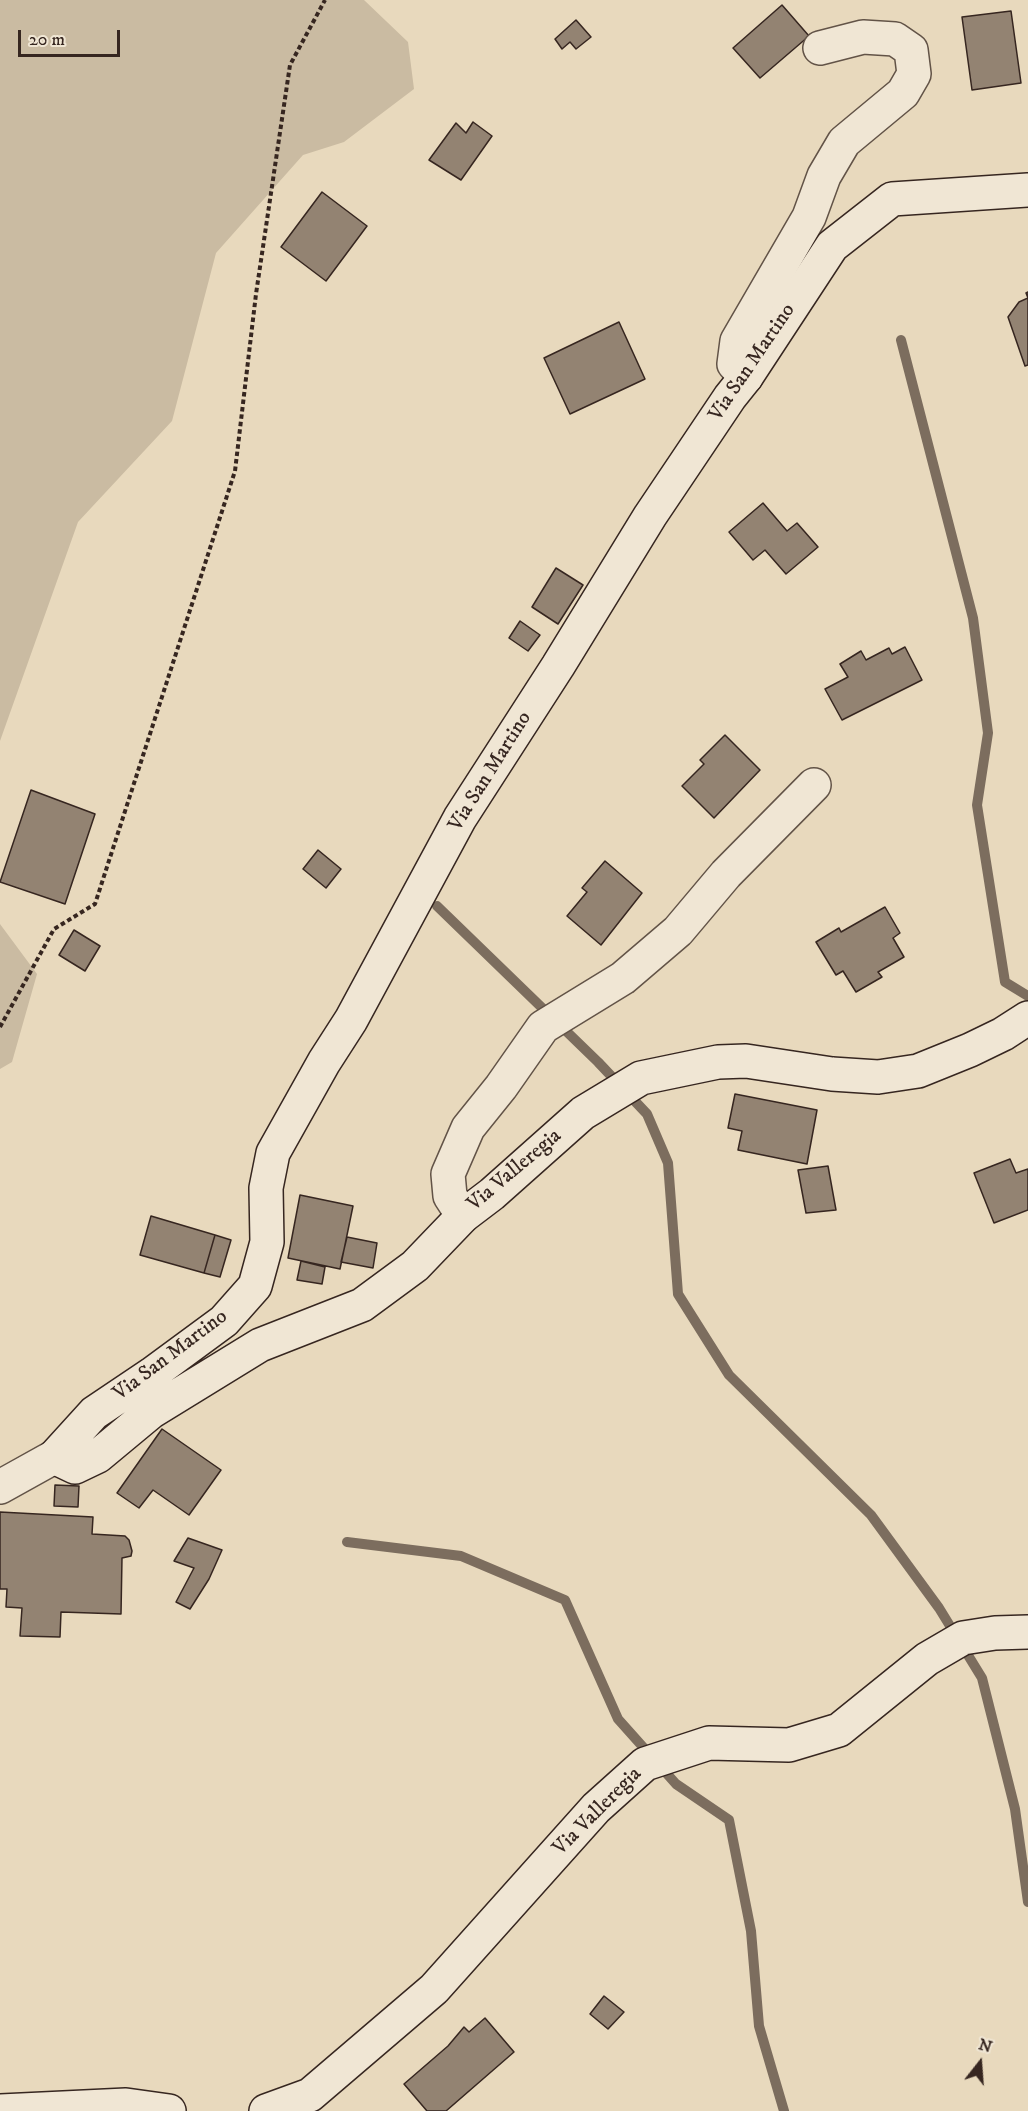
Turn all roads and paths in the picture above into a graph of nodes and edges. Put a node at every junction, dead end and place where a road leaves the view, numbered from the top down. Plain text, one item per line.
1 (325, 0) edge
2 (820, 48) dead end
3 (1028, 190) edge
4 (746, 377) junction
5 (814, 785) dead end
6 (1028, 1018) edge
7 (0, 1027) edge
8 (463, 1216) junction
9 (54, 1456) junction
10 (0, 1487) edge
11 (1028, 1632) edge
12 (0, 2111) edge
13 (169, 2111) edge
14 (266, 2111) edge

1 - 7 path
2 - 4 street
3 - 4 street, Via San Martino
4 - 9 street, Via San Martino
5 - 8 street
6 - 8 street, Via Valleregia
8 - 9 street, Via Valleregia
9 - 10 street, Via San Martino
11 - 14 street, Via Valleregia
12 - 13 street

